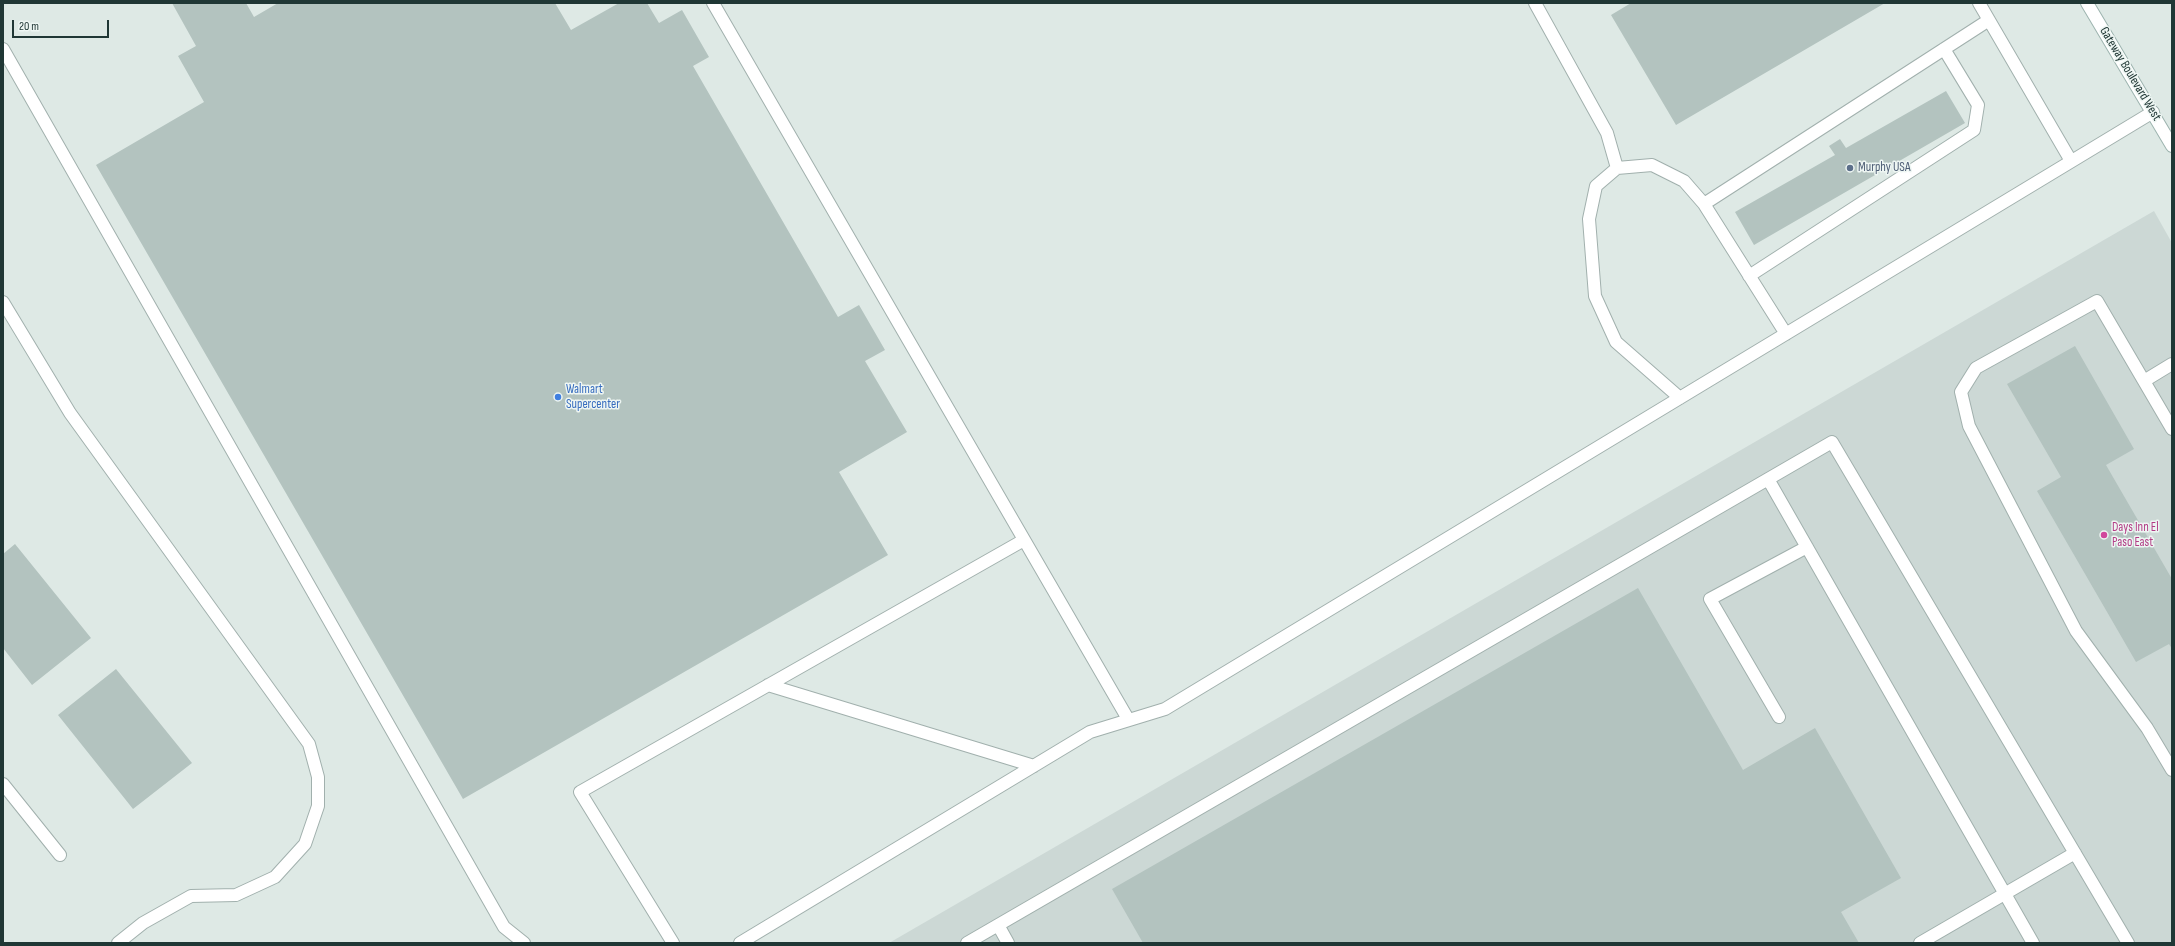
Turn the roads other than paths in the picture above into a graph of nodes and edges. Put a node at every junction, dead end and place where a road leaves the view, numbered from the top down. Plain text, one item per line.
1 (713, 3) edge
2 (1535, 3) edge
3 (1979, 3) edge
4 (2087, 3) edge
5 (1989, 20) junction
6 (3, 49) edge
7 (1944, 49) junction
8 (2153, 112) junction
9 (2172, 146) edge
10 (2071, 161) junction
11 (1617, 168) junction
12 (1704, 204) junction
13 (1749, 276) junction
14 (3, 302) edge
15 (1786, 334) junction
16 (2172, 364) edge
17 (2144, 381) junction
18 (1680, 398) junction
19 (2172, 429) edge
20 (1768, 479) junction
21 (1024, 540) junction
22 (1806, 547) junction
23 (768, 685) junction
24 (1780, 717) dead end
25 (1128, 719) junction
26 (1034, 766) junction
27 (2172, 770) edge
28 (3, 784) edge
29 (2075, 853) junction
30 (60, 855) dead end
31 (2005, 894) junction
32 (998, 925) junction
33 (118, 943) edge
34 (524, 943) edge
35 (673, 943) edge
36 (740, 943) edge
37 (967, 943) edge
38 (1008, 943) edge
39 (1920, 943) edge
40 (2033, 943) edge
41 (2128, 943) edge

1 - 21 main road
2 - 11 main road
3 - 5 main road
4 - 8 main road, Gateway Boulevard West
5 - 7 main road
5 - 10 main road
6 - 34 main road
7 - 12 main road
7 - 13 main road
8 - 9 main road, Gateway Boulevard West
8 - 10 main road
10 - 15 main road
11 - 12 main road
11 - 18 main road
12 - 13 main road
13 - 15 main road
14 - 33 main road
15 - 18 main road
16 - 17 main road
17 - 19 main road
17 - 27 main road
18 - 25 main road
20 - 22 main road
20 - 29 main road
20 - 32 main road
21 - 23 main road
21 - 25 main road
22 - 24 main road
22 - 31 main road
23 - 26 main road
23 - 35 main road
25 - 26 main road
26 - 36 main road
28 - 30 main road
29 - 31 main road
29 - 41 main road
31 - 39 main road
31 - 40 main road
32 - 37 main road
32 - 38 main road

